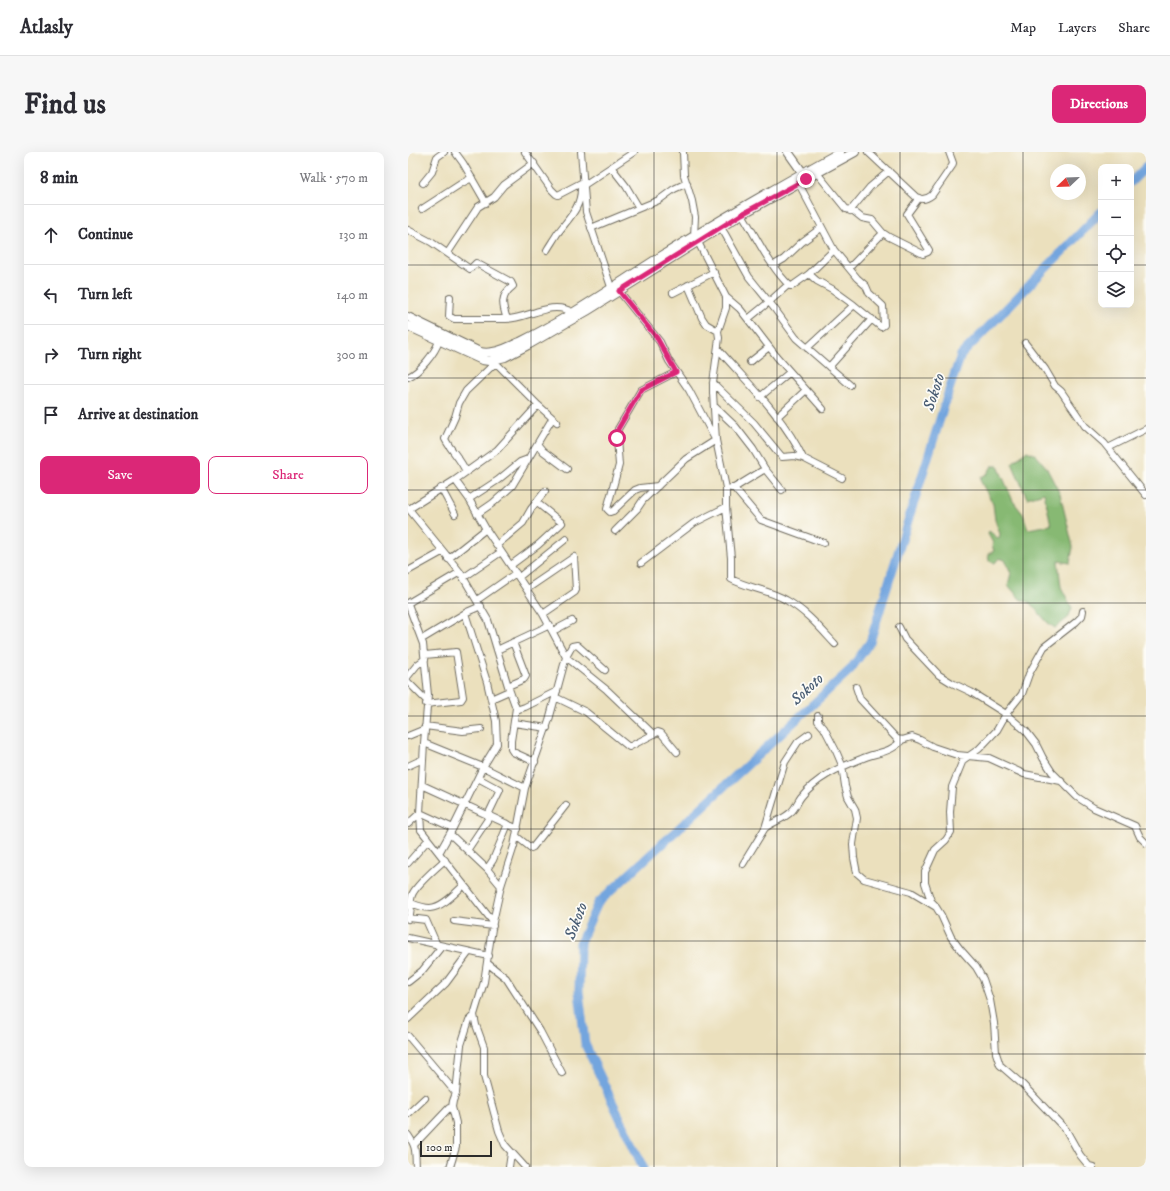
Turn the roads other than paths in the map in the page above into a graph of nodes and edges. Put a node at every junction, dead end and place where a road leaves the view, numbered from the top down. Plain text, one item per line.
1 (433, 152) edge
2 (444, 152) edge
3 (454, 152) edge
4 (525, 152) edge
5 (581, 152) edge
6 (634, 152) edge
7 (683, 152) edge
8 (788, 152) edge
9 (840, 152) edge
10 (855, 152) edge
11 (868, 152) edge
12 (949, 152) edge
13 (436, 158) junction
14 (534, 163) junction
15 (612, 168) junction
16 (889, 171) junction
17 (817, 173) junction
18 (805, 176) junction
19 (472, 178) junction
20 (423, 183) dead end
21 (687, 183) junction
22 (583, 184) junction
23 (799, 184) junction
24 (919, 198) junction
25 (486, 202) junction
26 (639, 208) junction
27 (422, 209) dead end
28 (850, 211) junction
29 (742, 214) junction
30 (591, 228) junction
31 (720, 228) junction
32 (821, 228) junction
33 (408, 230) edge
34 (883, 233) junction
35 (696, 238) junction
36 (547, 250) dead end
37 (834, 250) junction
38 (448, 254) junction
39 (774, 265) junction
40 (848, 268) junction
41 (714, 272) junction
42 (809, 274) junction
43 (688, 285) junction
44 (788, 285) junction
45 (611, 287) junction
46 (619, 291) junction
47 (673, 293) dead end
48 (450, 297) dead end
49 (726, 297) junction
50 (769, 302) junction
51 (594, 303) junction
52 (854, 305) junction
53 (586, 308) junction
54 (572, 312) junction
55 (408, 318) edge
56 (748, 319) junction
57 (872, 319) junction
58 (507, 320) junction
59 (408, 326) edge
60 (718, 331) junction
61 (439, 341) junction
62 (1025, 343) dead end
63 (769, 347) junction
64 (807, 348) junction
65 (718, 349) junction
66 (750, 362) dead end
67 (829, 366) junction
68 (676, 372) junction
69 (790, 372) junction
70 (408, 377) edge
71 (713, 383) junction
72 (850, 385) dead end
73 (806, 390) junction
74 (760, 396) junction
75 (538, 405) junction
76 (714, 406) junction
77 (823, 409) dead end
78 (777, 417) junction
79 (1146, 429) edge
80 (716, 440) junction
81 (538, 445) junction
82 (1108, 448) junction
83 (803, 458) junction
84 (528, 459) junction
85 (567, 469) dead end
86 (766, 469) junction
87 (466, 472) junction
88 (842, 478) dead end
89 (455, 480) junction
90 (658, 486) junction
91 (441, 488) junction
92 (726, 488) junction
93 (734, 488) junction
94 (782, 490) dead end
95 (545, 491) dead end
96 (1146, 495) edge
97 (469, 500) junction
98 (536, 502) junction
99 (726, 507) junction
100 (408, 508) edge
101 (455, 514) dead end
102 (477, 514) junction
103 (486, 529) junction
104 (615, 531) dead end
105 (566, 539) dead end
106 (824, 544) dead end
107 (497, 545) junction
108 (442, 552) junction
109 (501, 552) junction
110 (448, 559) junction
111 (641, 563) dead end
112 (510, 565) junction
113 (408, 571) edge
114 (461, 575) junction
115 (517, 575) junction
116 (527, 590) junction
117 (479, 603) junction
118 (408, 606) edge
119 (1083, 612) dead end
120 (465, 613) junction
121 (543, 614) junction
122 (572, 621) dead end
123 (899, 627) dead end
124 (552, 628) junction
125 (422, 639) junction
126 (513, 642) junction
127 (835, 644) dead end
128 (496, 650) junction
129 (425, 657) junction
130 (566, 657) junction
131 (605, 670) dead end
132 (408, 676) edge
133 (408, 682) edge
134 (856, 687) dead end
135 (508, 688) junction
136 (556, 694) junction
137 (491, 699) junction
138 (427, 702) junction
139 (516, 708) junction
140 (1006, 714) junction
141 (818, 716) dead end
142 (514, 723) junction
143 (425, 727) junction
144 (546, 728) junction
145 (481, 729) dead end
146 (654, 734) junction
147 (809, 734) dead end
148 (408, 736) edge
149 (902, 740) junction
150 (424, 743) junction
151 (677, 752) dead end
152 (967, 757) junction
153 (423, 759) junction
154 (534, 762) junction
155 (408, 766) edge
156 (842, 767) junction
157 (483, 768) junction
158 (478, 778) junction
159 (1061, 781) junction
160 (422, 785) junction
161 (525, 788) junction
162 (465, 804) junction
163 (566, 805) dead end
164 (420, 814) junction
165 (489, 815) junction
166 (411, 818) edge
167 (408, 824) edge
168 (508, 824) junction
169 (765, 828) junction
170 (518, 829) junction
171 (451, 831) junction
172 (516, 836) junction
173 (428, 840) junction
174 (1146, 843) edge
175 (468, 849) junction
176 (439, 853) junction
177 (445, 860) junction
178 (408, 864) edge
179 (743, 864) dead end
180 (487, 869) junction
181 (464, 885) junction
182 (502, 886) junction
183 (411, 903) junction
184 (936, 906) junction
185 (408, 919) edge
186 (454, 921) dead end
187 (493, 924) junction
188 (408, 938) edge
189 (439, 945) junction
190 (469, 952) junction
191 (488, 960) junction
192 (408, 982) edge
193 (474, 1014) junction
194 (408, 1019) edge
195 (408, 1036) edge
196 (562, 1074) dead end
197 (456, 1093) junction
198 (425, 1098) dead end
199 (452, 1107) junction
200 (408, 1114) edge
201 (408, 1135) edge
202 (414, 1144) junction
203 (511, 1153) junction
204 (416, 1167) edge
205 (450, 1167) edge
206 (509, 1167) edge
207 (525, 1167) edge
208 (1093, 1167) edge

1 - 13 street
2 - 13 street
3 - 19 street
4 - 14 street
5 - 22 street
6 - 15 street
7 - 21 street
8 - 18 street
9 - 18 street
10 - 17 street
11 - 16 street
12 - 24 street
13 - 20 street
14 - 22 street
14 - 25 street
15 - 22 street
15 - 26 street
16 - 24 street
16 - 28 street
17 - 18 street
17 - 28 street
18 - 23 street
18 - 35 street
19 - 25 street
19 - 27 street
21 - 26 street
21 - 35 street
22 - 30 street
22 - 36 street
23 - 29 street
23 - 32 street
24 - 34 street
25 - 38 street
26 - 30 street
28 - 34 street
29 - 31 street
29 - 39 street
30 - 45 street
31 - 35 street
31 - 50 street
32 - 37 street
32 - 39 street
33 - 38 street
34 - 40 street
35 - 41 street
35 - 45 street
35 - 46 street
37 - 40 street
37 - 42 street
38 - 58 street
39 - 44 street
40 - 57 street
41 - 43 street
41 - 49 street
42 - 44 street
42 - 52 street
43 - 47 street
43 - 60 street
44 - 50 street
45 - 51 street
46 - 51 street
46 - 68 street
48 - 58 street
49 - 56 street
49 - 60 street
50 - 56 street
50 - 64 street
51 - 53 street
52 - 57 street
52 - 64 street
53 - 54 street
53 - 61 street
54 - 55 street
54 - 58 street
56 - 63 street
57 - 67 street
59 - 61 street
60 - 65 street
61 - 70 street
62 - 82 street
63 - 66 street
63 - 69 street
64 - 67 street
65 - 71 street
65 - 74 street
67 - 72 street
68 - 80 street
68 - 90 street
69 - 73 street
69 - 74 street
71 - 76 street
71 - 83 street
73 - 77 street
73 - 78 street
74 - 78 street
75 - 81 street
75 - 87 street
75 - 87 street
76 - 80 street
76 - 86 street
78 - 83 street
79 - 82 street
80 - 90 street
80 - 92 street
81 - 84 street
81 - 85 street
82 - 96 street
83 - 88 street
84 - 97 street
84 - 102 street
86 - 93 street
86 - 94 street
87 - 89 street
89 - 91 street
89 - 97 street
90 - 104 street
91 - 100 street
91 - 101 street
92 - 93 street
92 - 99 street
93 - 106 street
95 - 98 street
97 - 102 street
98 - 107 street
98 - 112 street
99 - 111 street
99 - 127 street
100 - 108 street
102 - 103 street
103 - 107 street
103 - 110 street
105 - 115 street
107 - 109 street
108 - 110 street
108 - 113 street
109 - 112 street
109 - 114 street
110 - 114 street
112 - 115 street
114 - 117 street
114 - 118 street
115 - 116 street
115 - 117 street
116 - 121 street
116 - 121 street
117 - 120 street
117 - 128 street
118 - 125 street
119 - 140 street
120 - 125 street
120 - 137 street
121 - 124 street
122 - 124 street
123 - 140 street
124 - 126 street
124 - 130 street
125 - 129 street
126 - 128 street
126 - 135 street
128 - 135 street
129 - 132 street
129 - 138 street
129 - 138 street
130 - 131 street
130 - 136 street
130 - 146 street
133 - 138 street
134 - 149 street
135 - 137 street
135 - 139 street
136 - 139 street
136 - 144 street
136 - 146 street
137 - 157 street
138 - 143 street
139 - 142 street
140 - 152 street
140 - 159 street
141 - 156 street
142 - 144 street
142 - 154 street
143 - 145 street
143 - 148 street
143 - 150 street
144 - 154 street
146 - 151 street
147 - 169 street
149 - 152 street
149 - 156 street
150 - 153 street
150 - 157 street
152 - 159 street
152 - 184 street
153 - 155 street
153 - 160 street
154 - 161 street
156 - 169 street
156 - 184 street
157 - 158 street
157 - 161 street
158 - 162 street
158 - 165 street
159 - 174 street
160 - 162 street
160 - 164 street
161 - 170 street
162 - 165 street
162 - 171 street
163 - 172 street
164 - 166 street
164 - 171 street
164 - 173 street
165 - 168 street
165 - 175 street
166 - 167 street
168 - 170 street
168 - 180 street
169 - 179 street
170 - 172 street
171 - 175 street
171 - 176 street
172 - 182 street
173 - 176 street
173 - 178 street
175 - 180 street
176 - 177 street
177 - 181 street
177 - 183 street
180 - 182 street
181 - 183 street
181 - 187 street
182 - 187 street
183 - 185 street
184 - 208 street
185 - 189 street
186 - 187 street
187 - 191 street
188 - 189 street
189 - 190 street
189 - 192 street
190 - 191 street
190 - 194 street
191 - 193 street
191 - 196 street
193 - 197 street
193 - 203 street
195 - 197 street
197 - 199 street
198 - 200 street
199 - 202 street
199 - 205 street
201 - 202 street
202 - 204 street
203 - 206 street
203 - 207 street

